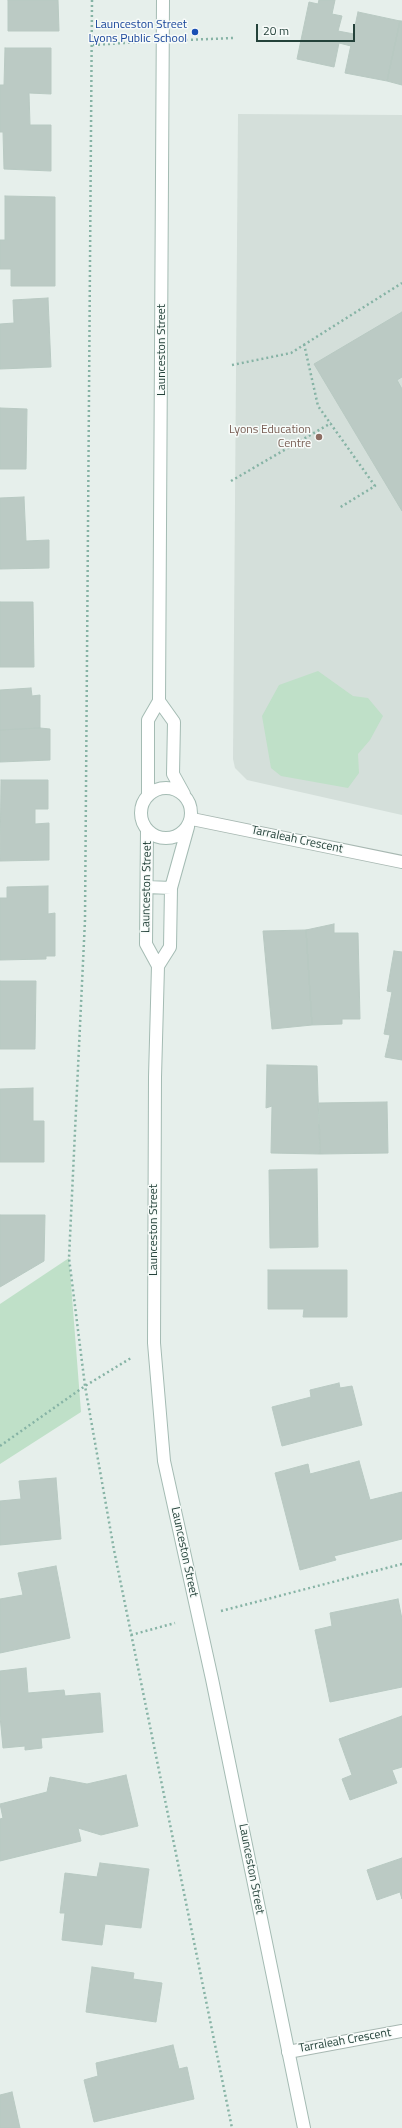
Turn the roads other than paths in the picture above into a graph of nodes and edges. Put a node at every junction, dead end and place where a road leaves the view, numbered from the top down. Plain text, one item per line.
1 (164, 0) edge
2 (159, 700) junction
3 (148, 796) junction
4 (186, 796) junction
5 (190, 823) junction
6 (147, 830) junction
7 (402, 862) edge
8 (147, 887) junction
9 (171, 888) junction
10 (158, 966) junction
11 (402, 2031) edge
12 (288, 2052) junction
13 (304, 2128) edge

1 - 2 main road, Launceston Street
2 - 3 main road, Launceston Street
2 - 4 main road
3 - 4 main road
3 - 6 main road
4 - 5 main road
5 - 6 main road
5 - 7 main road, Tarraleah Crescent
5 - 9 main road, Launceston Street
6 - 8 main road, Launceston Street
8 - 9 main road
8 - 10 main road, Launceston Street
9 - 10 main road, Launceston Street
10 - 12 main road, Launceston Street
11 - 12 main road, Tarraleah Crescent
12 - 13 main road, Launceston Street

